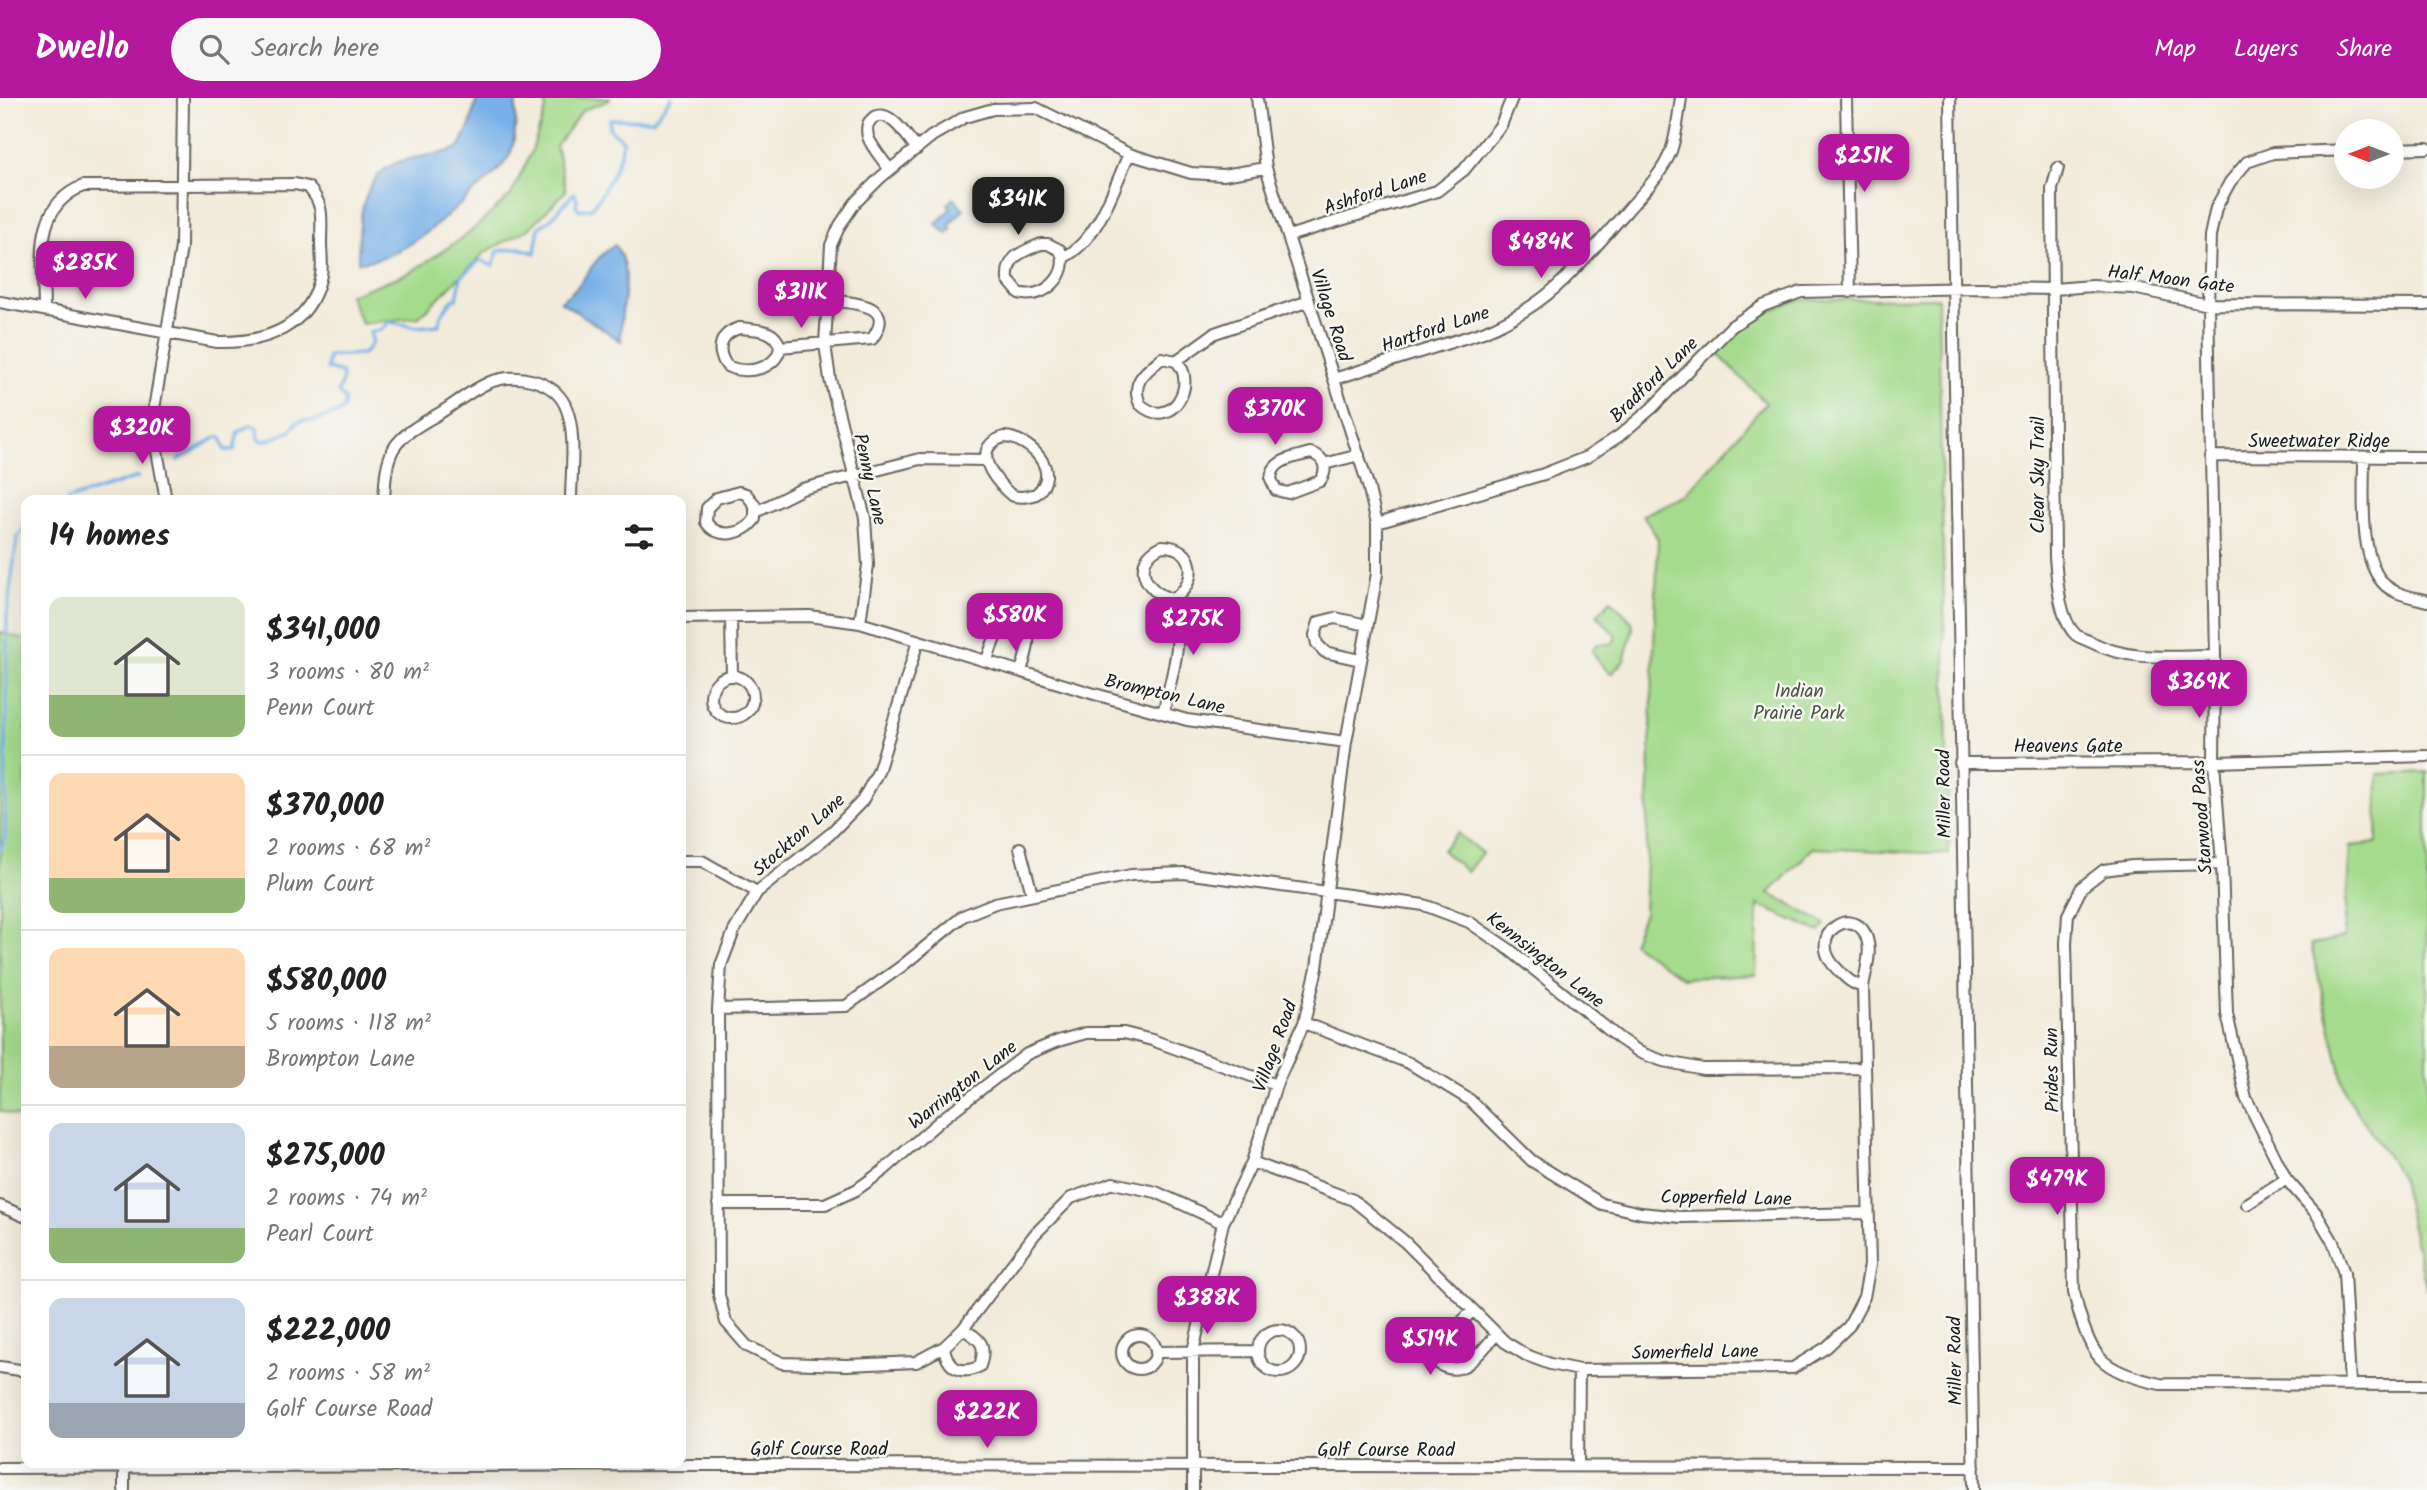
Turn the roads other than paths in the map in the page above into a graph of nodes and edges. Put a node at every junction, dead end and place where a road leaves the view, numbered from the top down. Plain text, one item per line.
1 (183, 98) edge
2 (1257, 98) edge
3 (1512, 98) edge
4 (1681, 98) edge
5 (1846, 98) edge
6 (1950, 98) edge
7 (2427, 148) edge
8 (917, 149) junction
9 (2404, 149) edge
10 (2334, 151) edge
11 (1129, 154) junction
12 (1266, 168) junction
13 (2058, 168) dead end
14 (890, 170) junction
15 (183, 184) junction
16 (1288, 236) junction
17 (1064, 257) junction
18 (1952, 289) junction
19 (2054, 289) junction
20 (1850, 292) junction
21 (826, 300) junction
22 (1309, 301) junction
23 (0, 302) edge
24 (2208, 304) junction
25 (2427, 305) edge
26 (44, 309) junction
27 (166, 333) junction
28 (825, 344) junction
29 (780, 347) junction
30 (1176, 360) junction
31 (1334, 380) junction
32 (1359, 455) junction
33 (2210, 456) junction
34 (2427, 457) edge
35 (2364, 459) junction
36 (986, 460) junction
37 (1324, 464) junction
38 (855, 476) junction
39 (165, 495) edge
40 (384, 495) edge
41 (571, 495) edge
42 (756, 512) junction
43 (1377, 523) junction
44 (1173, 599) junction
45 (2427, 601) edge
46 (686, 618) edge
47 (731, 618) junction
48 (860, 623) junction
49 (1367, 625) junction
50 (918, 641) junction
51 (2215, 656) junction
52 (987, 660) junction
53 (1360, 660) junction
54 (1021, 671) junction
55 (732, 676) junction
56 (1163, 713) junction
57 (1346, 742) junction
58 (2427, 756) edge
59 (2214, 762) junction
60 (1960, 763) junction
61 (1020, 848) dead end
62 (686, 861) edge
63 (2222, 864) junction
64 (1326, 891) junction
65 (757, 892) junction
66 (1032, 894) junction
67 (1863, 987) junction
68 (718, 1009) junction
69 (1304, 1023) junction
70 (1865, 1068) junction
71 (1276, 1085) junction
72 (1252, 1163) junction
73 (2286, 1179) junction
74 (718, 1204) junction
75 (2247, 1204) dead end
76 (0, 1206) edge
77 (1867, 1213) junction
78 (21, 1215) edge
79 (1223, 1223) junction
80 (1473, 1310) junction
81 (964, 1329) junction
82 (1497, 1334) junction
83 (944, 1347) junction
84 (1193, 1351) junction
85 (1258, 1351) dead end
86 (1156, 1352) dead end
87 (0, 1367) edge
88 (21, 1370) edge
89 (1579, 1370) junction
90 (2350, 1384) junction
91 (2427, 1385) edge
92 (686, 1466) edge
93 (1193, 1466) junction
94 (1578, 1466) junction
95 (21, 1467) edge
96 (1973, 1467) junction
97 (0, 1468) edge
98 (124, 1468) edge
99 (124, 1490) edge
100 (1193, 1490) edge
101 (1974, 1490) edge

1 - 15 street
2 - 12 street, Village Road
3 - 16 street, Ashford Lane
4 - 31 street, Hartford Lane
5 - 20 street
6 - 18 street, Miller Road
7 - 9 street
8 - 11 street, Penny Lane
8 - 14 street, Penny Lane
8 - 14 street
10 - 24 street, Starwood Pass
11 - 12 street, Penny Lane
11 - 17 street
12 - 16 street, Village Road
13 - 19 street, Clear Sky Trail
14 - 21 street, Penny Lane
15 - 26 street
15 - 27 street
15 - 27 street
16 - 22 street, Village Road
17 - 17 street
18 - 19 street, Half Moon Gate
18 - 20 street, Bradford Lane
18 - 60 street, Miller Road
19 - 24 street, Half Moon Gate
19 - 51 street, Clear Sky Trail
20 - 43 street, Bradford Lane
21 - 28 street, Penny Lane
21 - 28 street
22 - 30 street
22 - 31 street, Village Road
23 - 26 street
24 - 25 street, Half Moon Gate
24 - 33 street, Starwood Pass
26 - 27 street
27 - 39 street
28 - 29 street
28 - 38 street, Penny Lane
29 - 29 street
30 - 30 street
31 - 32 street, Village Road
32 - 37 street
32 - 43 street, Village Road
33 - 35 street, Sweetwater Ridge
33 - 51 street, Starwood Pass
34 - 35 street, Sweetwater Ridge
35 - 45 street
36 - 36 street
36 - 38 street
37 - 37 street
38 - 42 street
38 - 48 street, Penny Lane
40 - 41 street
42 - 42 street
43 - 49 street, Village Road
44 - 44 street
44 - 56 street
46 - 47 street, Brompton Lane
47 - 48 street, Brompton Lane
47 - 55 street
48 - 50 street, Brompton Lane
49 - 53 street, Village Road
49 - 53 street
50 - 52 street, Brompton Lane
50 - 65 street, Stockton Lane
51 - 59 street, Starwood Pass
52 - 54 street, Brompton Lane
52 - 54 street
53 - 57 street, Village Road
54 - 56 street, Brompton Lane
55 - 55 street
56 - 57 street, Brompton Lane
57 - 64 street, Village Road
58 - 59 street, Heavens Gate
59 - 60 street, Heavens Gate
59 - 63 street, Starwood Pass
60 - 96 street, Miller Road
61 - 66 street
62 - 65 street
63 - 73 street, Starwood Pass
63 - 90 street, Prides Run
64 - 66 street, Kennsington Lane
64 - 69 street, Village Road
64 - 70 street, Kennsington Lane
65 - 68 street, Stockton Lane
66 - 68 street, Kennsington Lane
67 - 67 street, Somerfield Lane
67 - 70 street, Somerfield Lane
68 - 74 street, Stockton Lane
69 - 71 street, Village Road
69 - 77 street, Copperfield Lane
70 - 77 street, Somerfield Lane
71 - 72 street, Village Road
71 - 74 street, Warrington Lane
72 - 79 street, Village Road
72 - 80 street, Somerfield Lane
73 - 75 street
73 - 90 street, Starwood Pass
74 - 83 street, Stockton Lane
76 - 78 street
77 - 89 street, Somerfield Lane
79 - 81 street, Stockton Lane
79 - 84 street, Village Road
80 - 82 street, Somerfield Lane
80 - 82 street
81 - 83 street, Stockton Lane
81 - 83 street
82 - 89 street, Somerfield Lane
84 - 85 street
84 - 86 street
84 - 93 street, Village Road
87 - 88 street
89 - 94 street
90 - 91 street, Prides Run
92 - 93 street, Golf Course Road
93 - 94 street, Golf Course Road
93 - 100 street, Village Road
94 - 96 street, Golf Course Road
95 - 97 street, Golf Course Road
96 - 101 street, Miller Road
98 - 99 street

